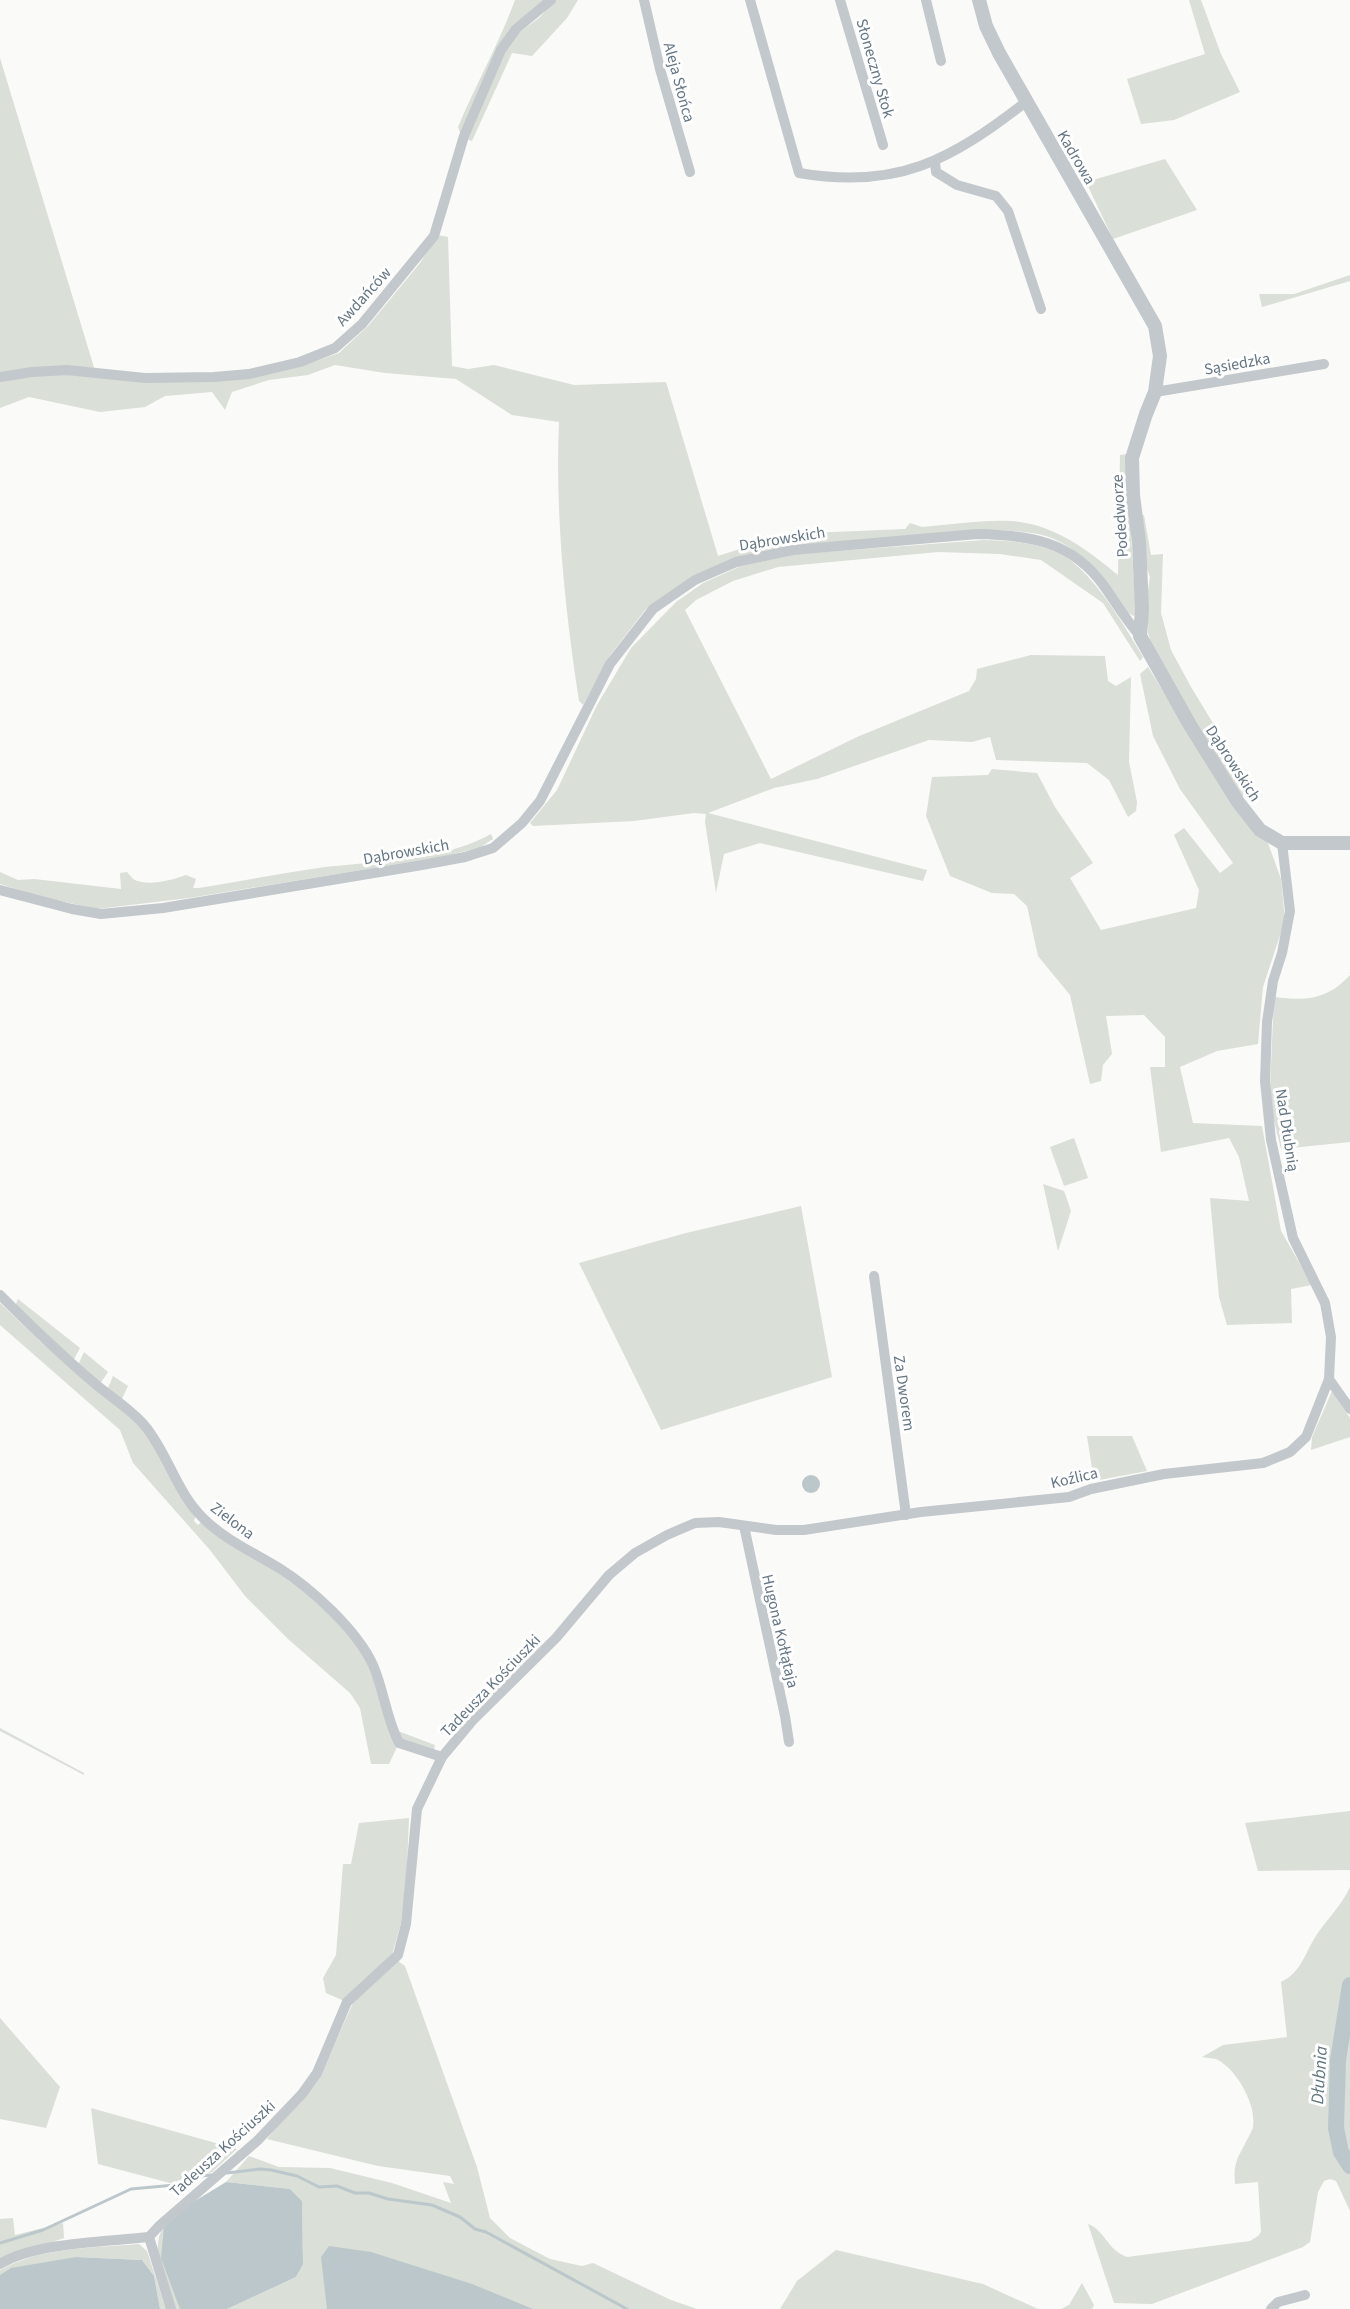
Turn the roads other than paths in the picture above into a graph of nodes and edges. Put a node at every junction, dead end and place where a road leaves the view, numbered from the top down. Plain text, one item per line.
1 (551, 0) edge
2 (644, 0) edge
3 (750, 0) edge
4 (840, 0) edge
5 (926, 0) edge
6 (979, 0) edge
7 (941, 61) dead end
8 (1026, 101) junction
9 (882, 145) dead end
10 (935, 162) junction
11 (690, 172) dead end
12 (1041, 309) dead end
13 (1155, 327) joint
14 (1323, 364) dead end
15 (0, 377) edge
16 (1155, 392) junction
17 (1140, 636) junction
18 (1282, 843) junction
19 (1350, 843) edge
20 (0, 890) edge
21 (874, 1276) dead end
22 (0, 1295) edge
23 (1329, 1379) junction
24 (1350, 1409) edge
25 (906, 1515) junction
26 (744, 1526) junction
27 (789, 1742) dead end
28 (442, 1756) junction
29 (149, 2237) junction
30 (0, 2264) edge
31 (1305, 2295) dead end
32 (171, 2309) edge
33 (1271, 2309) edge

1 - 15 street, Awdańców
2 - 11 street, Aleja Słońca
3 - 10 street
4 - 9 street, Słoneczny Stok
5 - 7 street
6 - 8 street, Kadrowa
8 - 10 street
8 - 13 street, Kadrowa
10 - 12 street
13 - 16 street, Podedworze
14 - 16 street, Sąsiedzka
16 - 17 street, Podedworze
17 - 18 street, Dąbrowskich
17 - 20 street, Dąbrowskich
18 - 19 street
18 - 23 street, Nad Dłubnią
21 - 25 street, Za Dworem
22 - 28 street, Zielona
23 - 24 street
23 - 25 street, Koźlica
25 - 26 street, Koźlica
26 - 27 street, Hugona Kołłątaja
26 - 28 street, Tadeusza Kościuszki
28 - 29 street, Tadeusza Kościuszki
29 - 30 street
29 - 32 street
31 - 33 street

